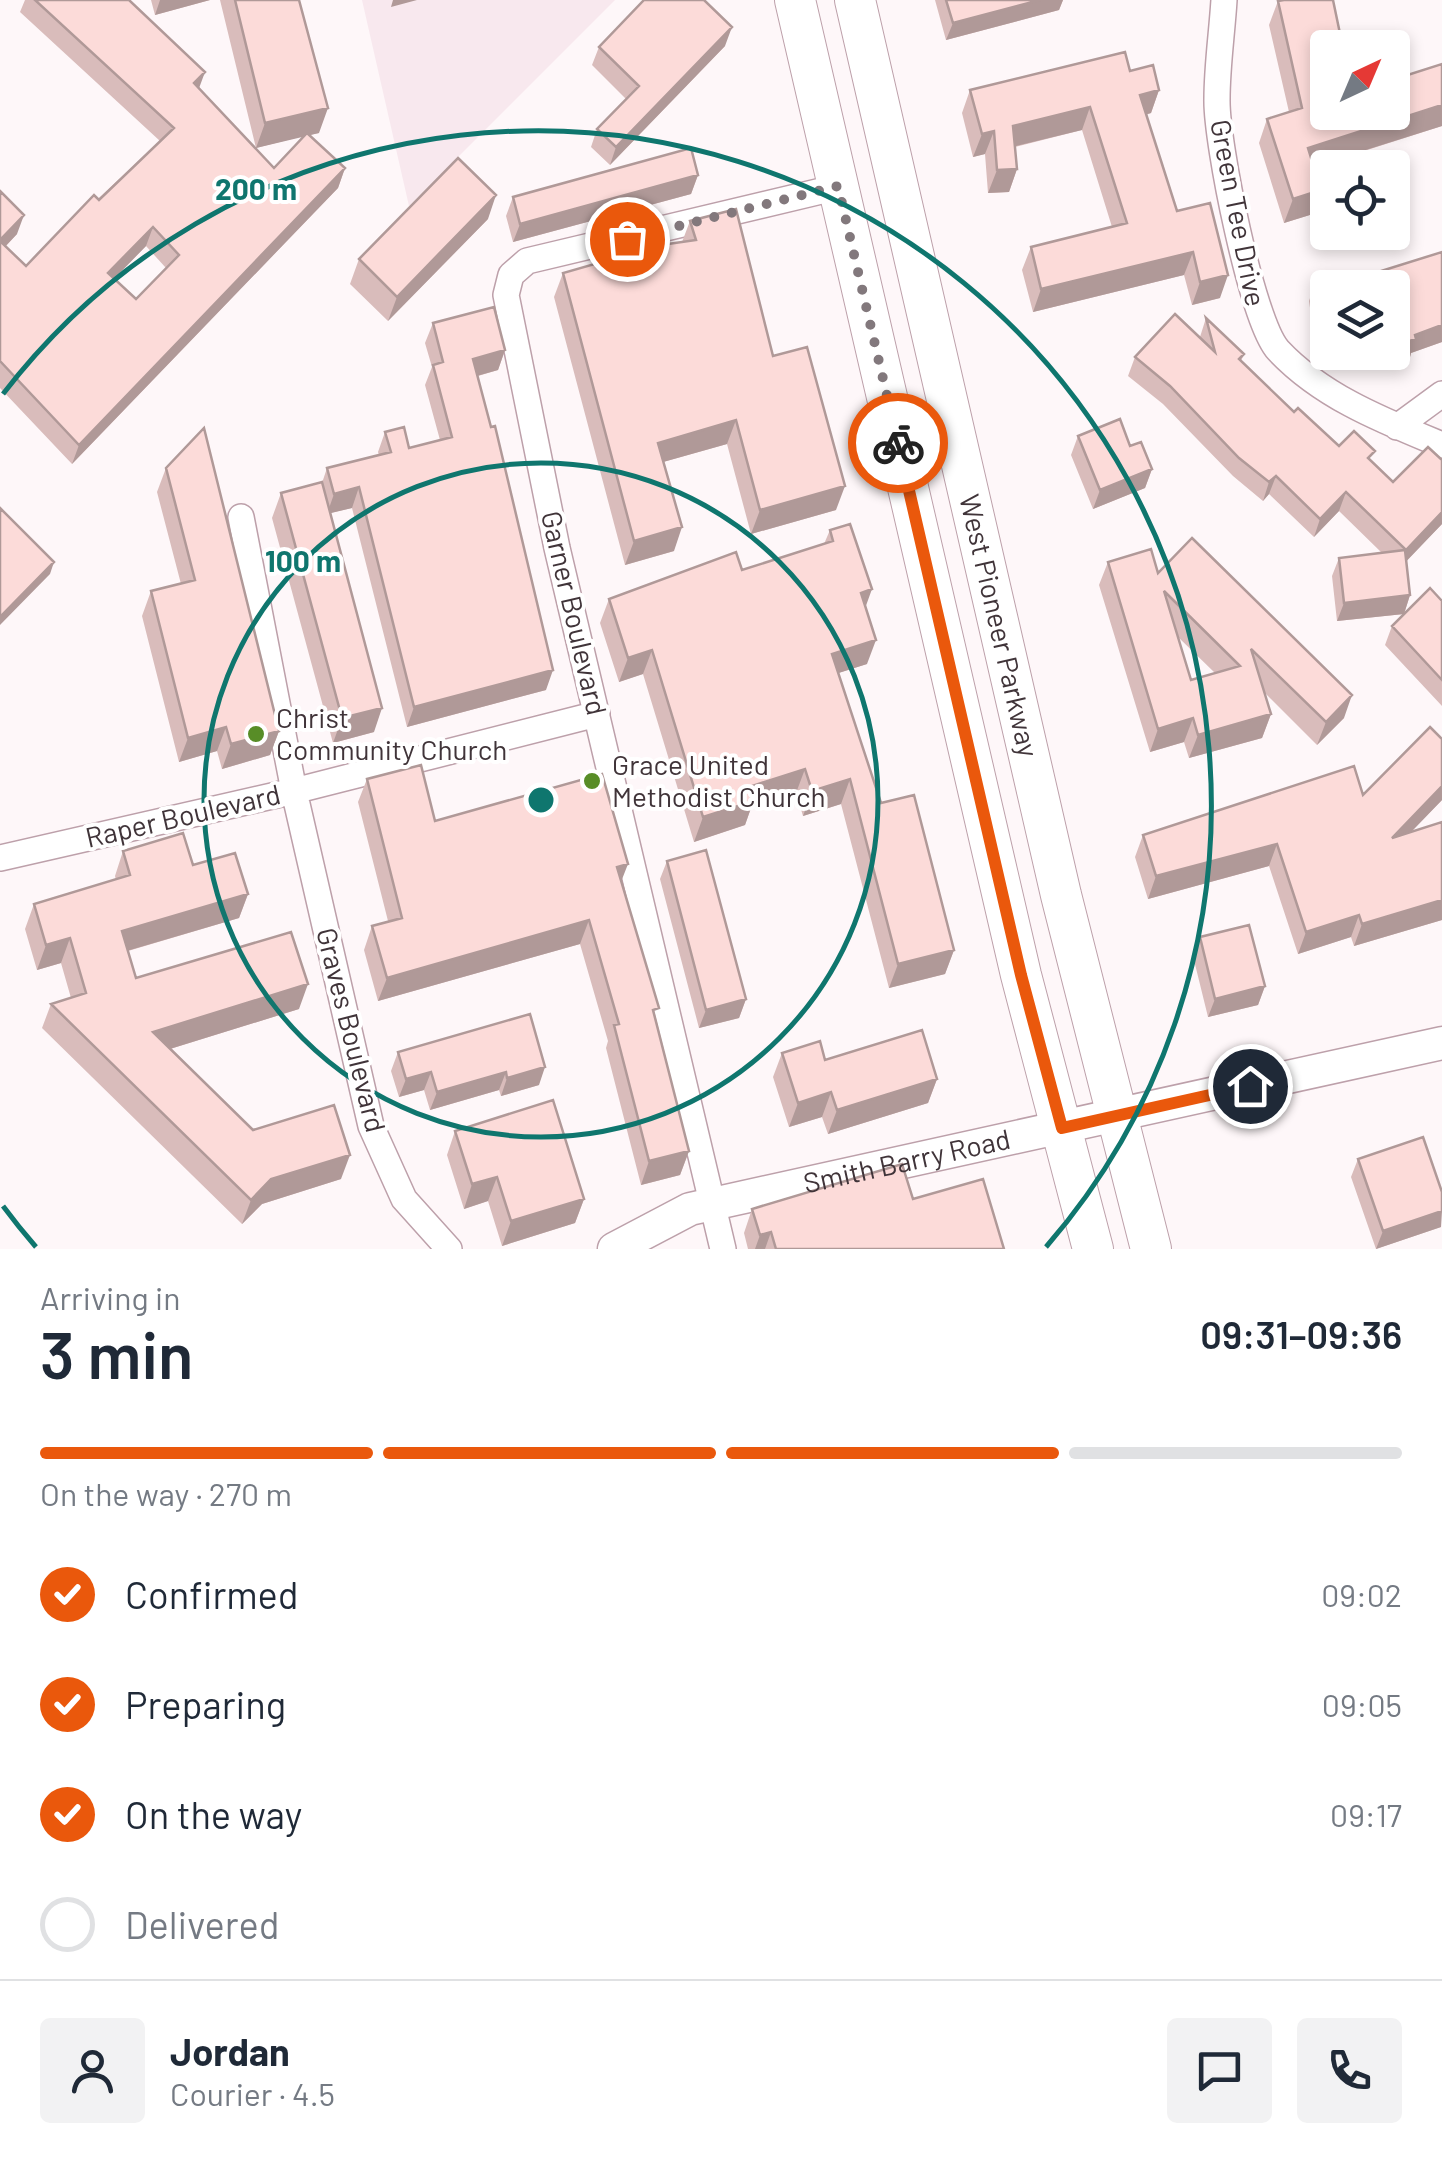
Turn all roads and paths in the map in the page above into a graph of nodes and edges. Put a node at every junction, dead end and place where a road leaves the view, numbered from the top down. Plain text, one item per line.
1 (795, 0) edge
2 (855, 0) edge
3 (1224, 0) edge
4 (838, 186) junction
5 (1442, 394) edge
6 (1398, 427) junction
7 (1442, 445) edge
8 (242, 518) dead end
9 (597, 714) junction
10 (294, 791) junction
11 (0, 858) edge
12 (1442, 1043) edge
13 (1118, 1117) junction
14 (1062, 1128) junction
15 (710, 1205) junction
16 (448, 1249) edge
17 (614, 1249) edge
18 (723, 1249) edge
19 (1093, 1249) edge
20 (1151, 1249) edge

1 - 4 main road
2 - 13 main road, West Pioneer Parkway
3 - 6 street, Green Tee Drive
4 - 9 street, Garner Boulevard
4 - 14 main road
5 - 6 street
6 - 7 street, Green Tee Drive
8 - 10 street, Graves Boulevard
9 - 10 street, Raper Boulevard
9 - 15 street, Garner Boulevard
10 - 11 street, Raper Boulevard
10 - 16 street, Graves Boulevard
12 - 13 street, Smith Barry Road
13 - 14 street, Smith Barry Road
13 - 20 main road, West Pioneer Parkway
14 - 15 street, Smith Barry Road
14 - 19 main road
15 - 17 street, Smith Barry Road
15 - 18 street, Garner Boulevard

